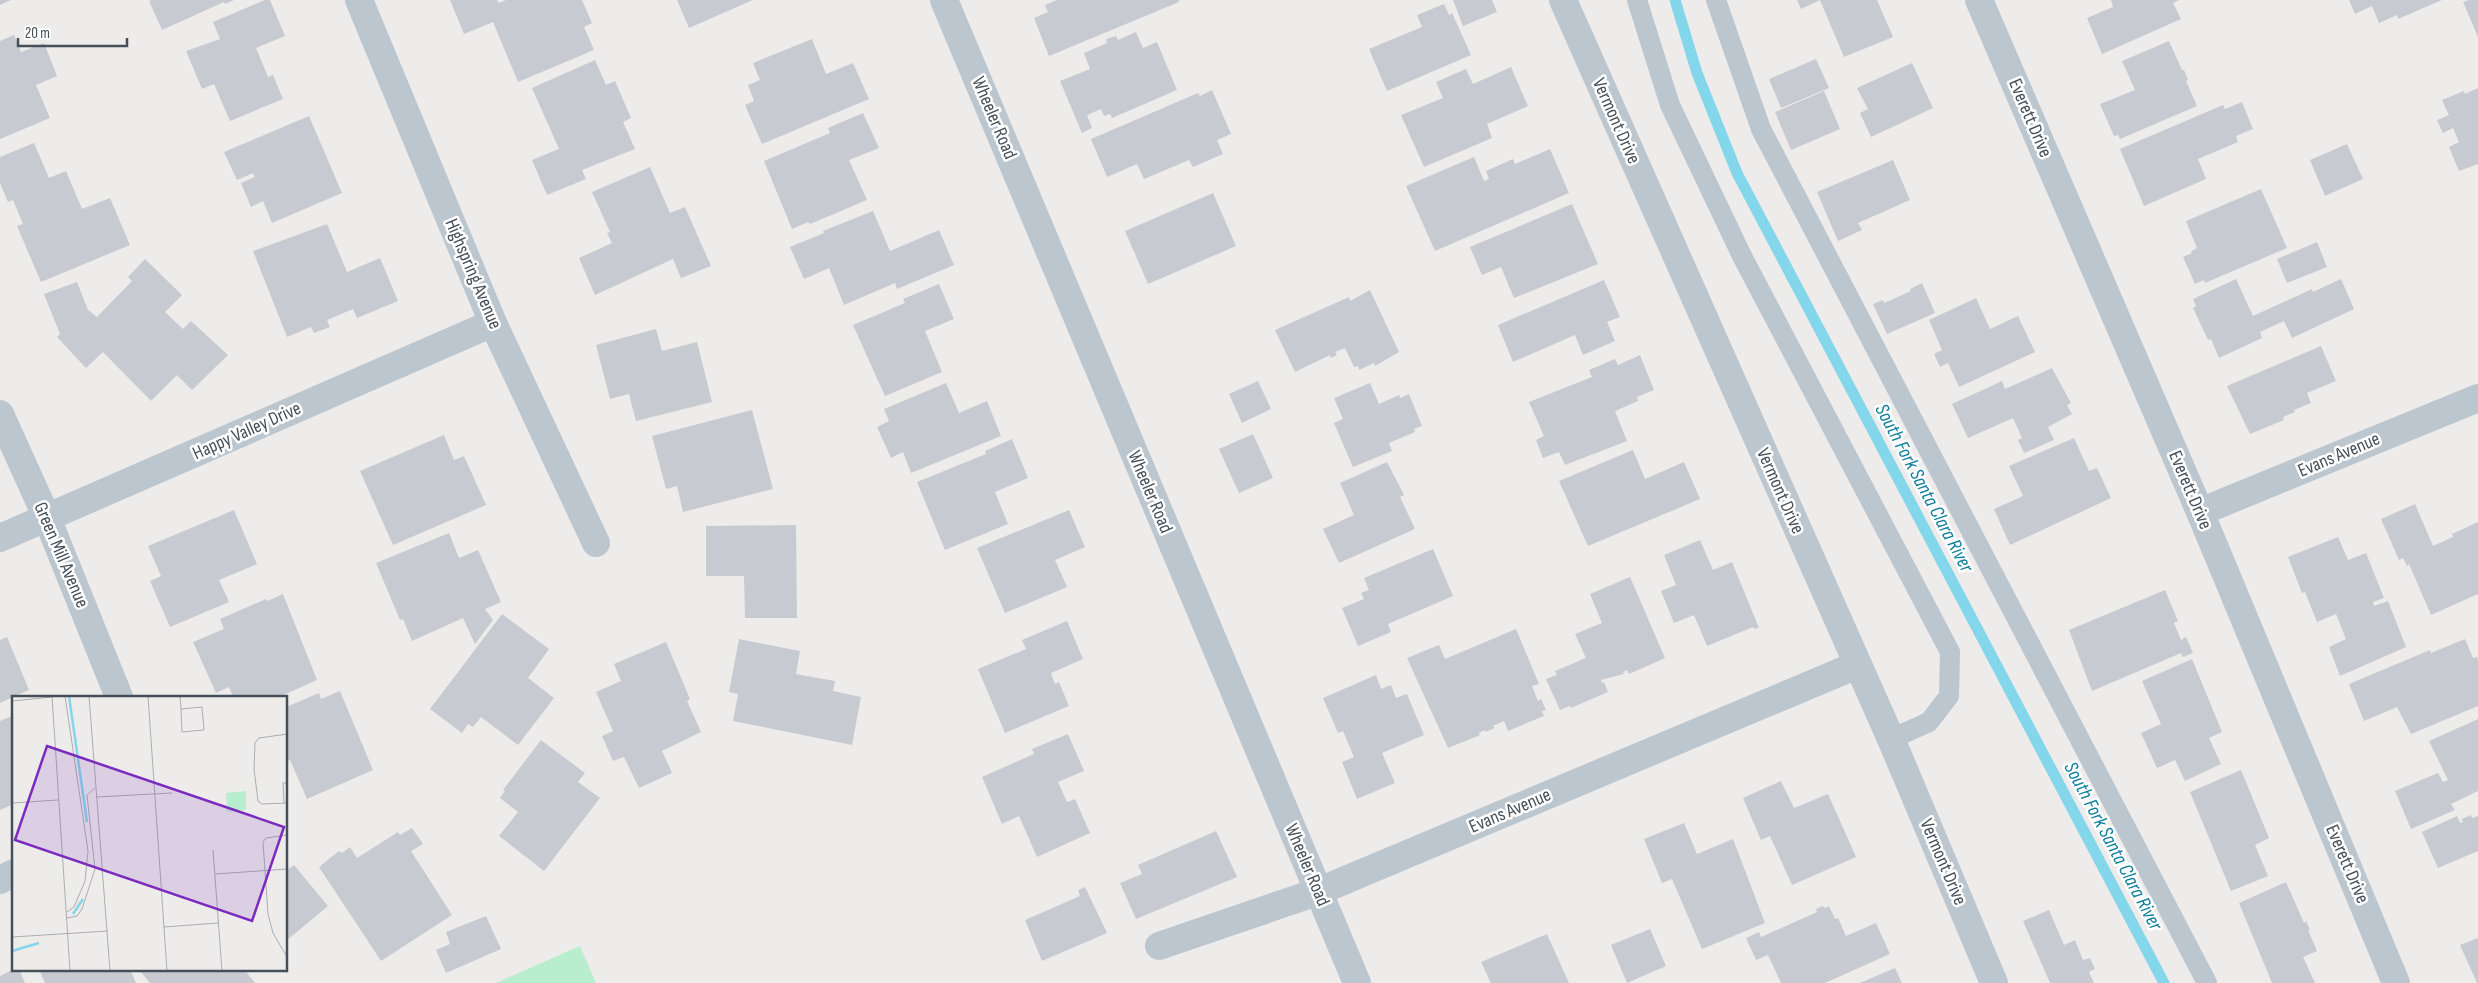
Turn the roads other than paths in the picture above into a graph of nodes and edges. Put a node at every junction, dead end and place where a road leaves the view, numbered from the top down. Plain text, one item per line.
1 (359, 0) edge
2 (944, 0) edge
3 (1563, 0) edge
4 (1637, 0) edge
5 (1716, 0) edge
6 (1979, 0) edge
7 (494, 323) junction
8 (2478, 398) edge
9 (0, 414) edge
10 (2200, 512) junction
11 (47, 518) junction
12 (0, 538) edge
13 (596, 543) dead end
14 (1857, 665) junction
15 (120, 696) edge
16 (1891, 739) junction
17 (12, 874) edge
18 (0, 880) edge
19 (1317, 892) junction
20 (1159, 946) dead end
21 (1357, 983) edge
22 (1994, 983) edge
23 (2207, 983) edge
24 (2396, 983) edge

1 - 7 street, Highspring Avenue
2 - 19 street, Wheeler Road
3 - 14 street, Vermont Drive
4 - 16 lane
5 - 23 lane
6 - 10 street, Everett Drive
7 - 11 street, Happy Valley Drive
7 - 13 street, Highspring Avenue
8 - 10 street, Evans Avenue
9 - 11 street, Green Mill Avenue
10 - 24 street, Everett Drive
11 - 12 street, Happy Valley Drive
11 - 15 street, Green Mill Avenue
14 - 16 street, Vermont Drive
14 - 19 street, Evans Avenue
16 - 22 street, Vermont Drive
17 - 18 street
19 - 20 street, Evans Avenue
19 - 21 street, Wheeler Road

